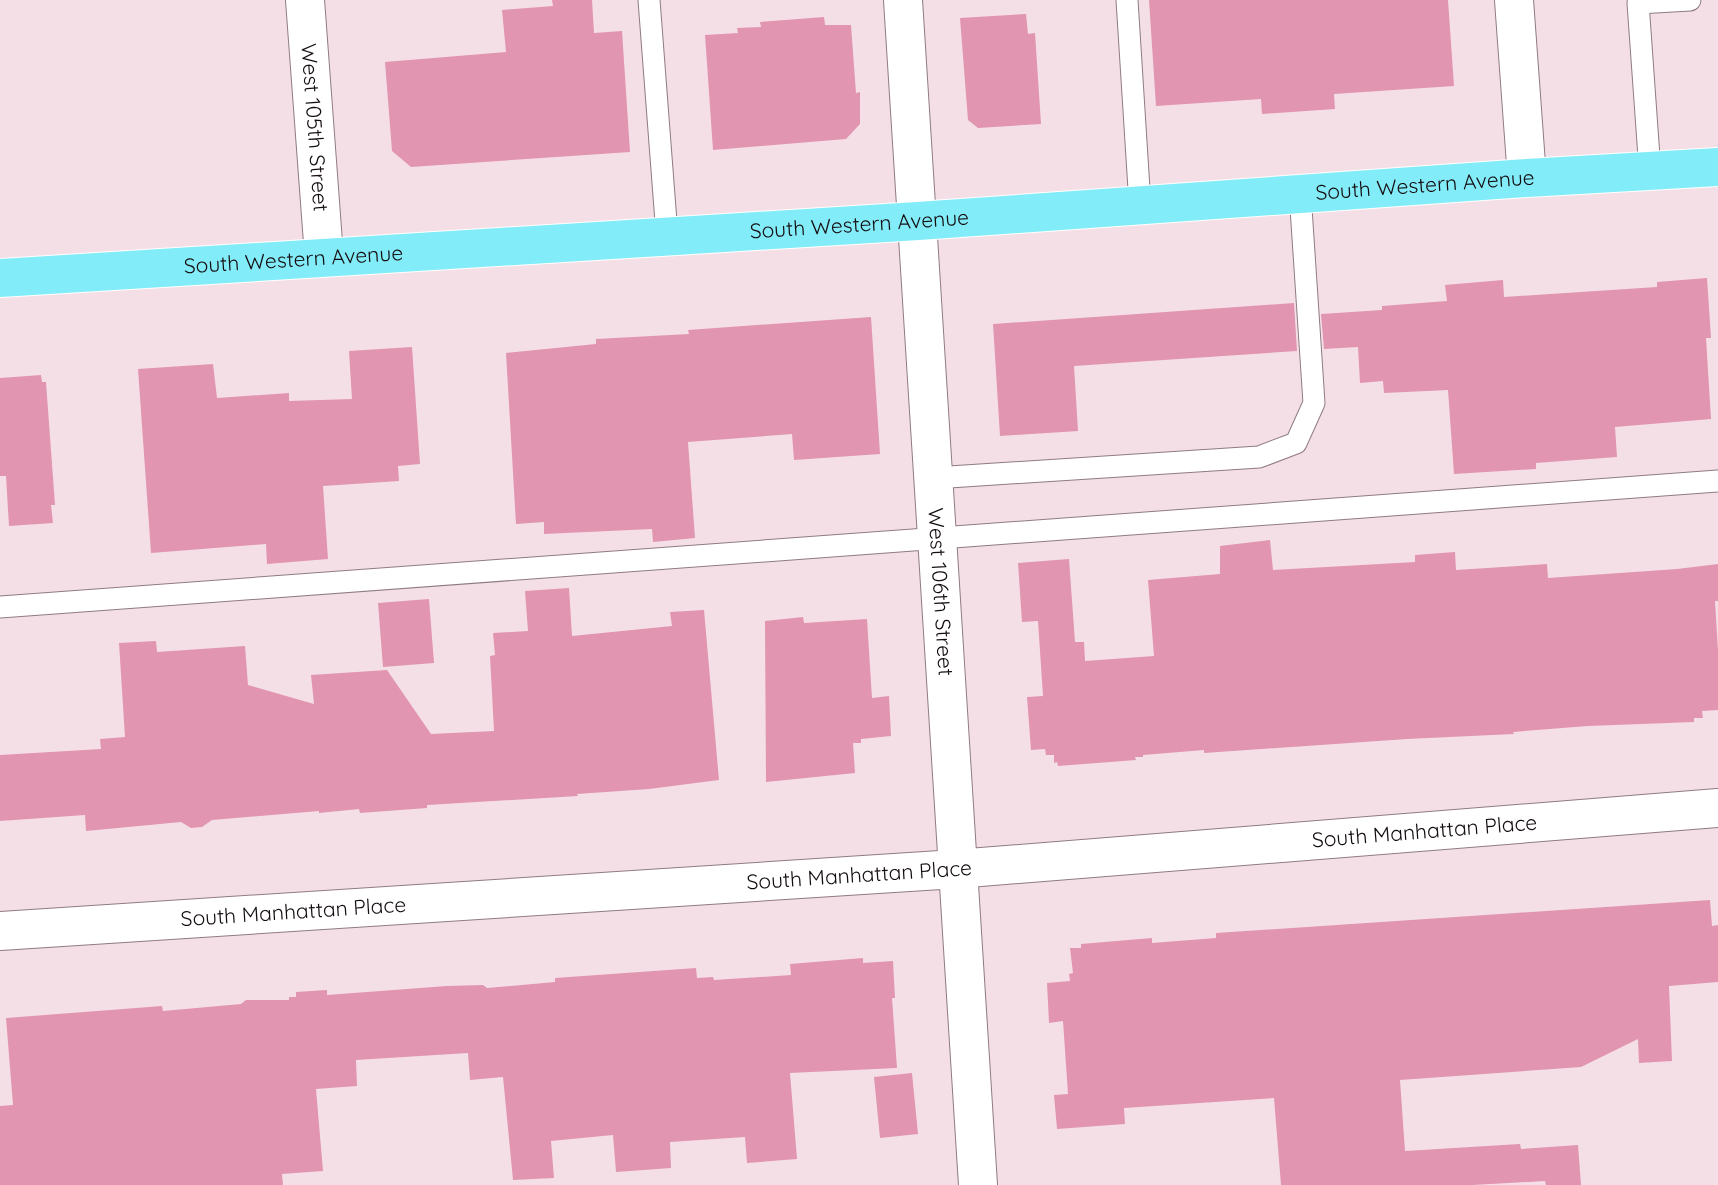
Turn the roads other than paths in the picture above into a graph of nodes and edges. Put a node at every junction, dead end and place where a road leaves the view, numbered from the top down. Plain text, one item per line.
1 (305, 0) edge
2 (649, 0) edge
3 (903, 0) edge
4 (1127, 0) edge
5 (1514, 0) edge
6 (1690, 0) edge
7 (1718, 167) edge
8 (1650, 171) junction
9 (1527, 178) junction
10 (1300, 193) junction
11 (1140, 205) junction
12 (918, 221) junction
13 (667, 235) junction
14 (324, 256) junction
15 (0, 278) edge
16 (934, 478) junction
17 (1718, 481) edge
18 (938, 537) junction
19 (0, 607) edge
20 (1718, 808) edge
21 (956, 869) junction
22 (0, 932) edge
23 (978, 1185) edge

1 - 14 street, West 105th Street
2 - 13 lane
3 - 12 street, West 106th Street
4 - 11 lane
5 - 9 street
6 - 8 lane
7 - 8 main road, South Western Avenue
8 - 9 main road, South Western Avenue
9 - 10 main road, South Western Avenue
10 - 11 main road, South Western Avenue
10 - 16 lane
11 - 12 main road, South Western Avenue
12 - 13 main road, South Western Avenue
12 - 16 street, West 106th Street
13 - 14 main road, South Western Avenue
14 - 15 main road, South Western Avenue
16 - 18 street, West 106th Street
17 - 18 lane
18 - 19 lane
18 - 21 street, West 106th Street
20 - 21 street, South Manhattan Place
21 - 22 street, South Manhattan Place
21 - 23 street, West 106th Street

